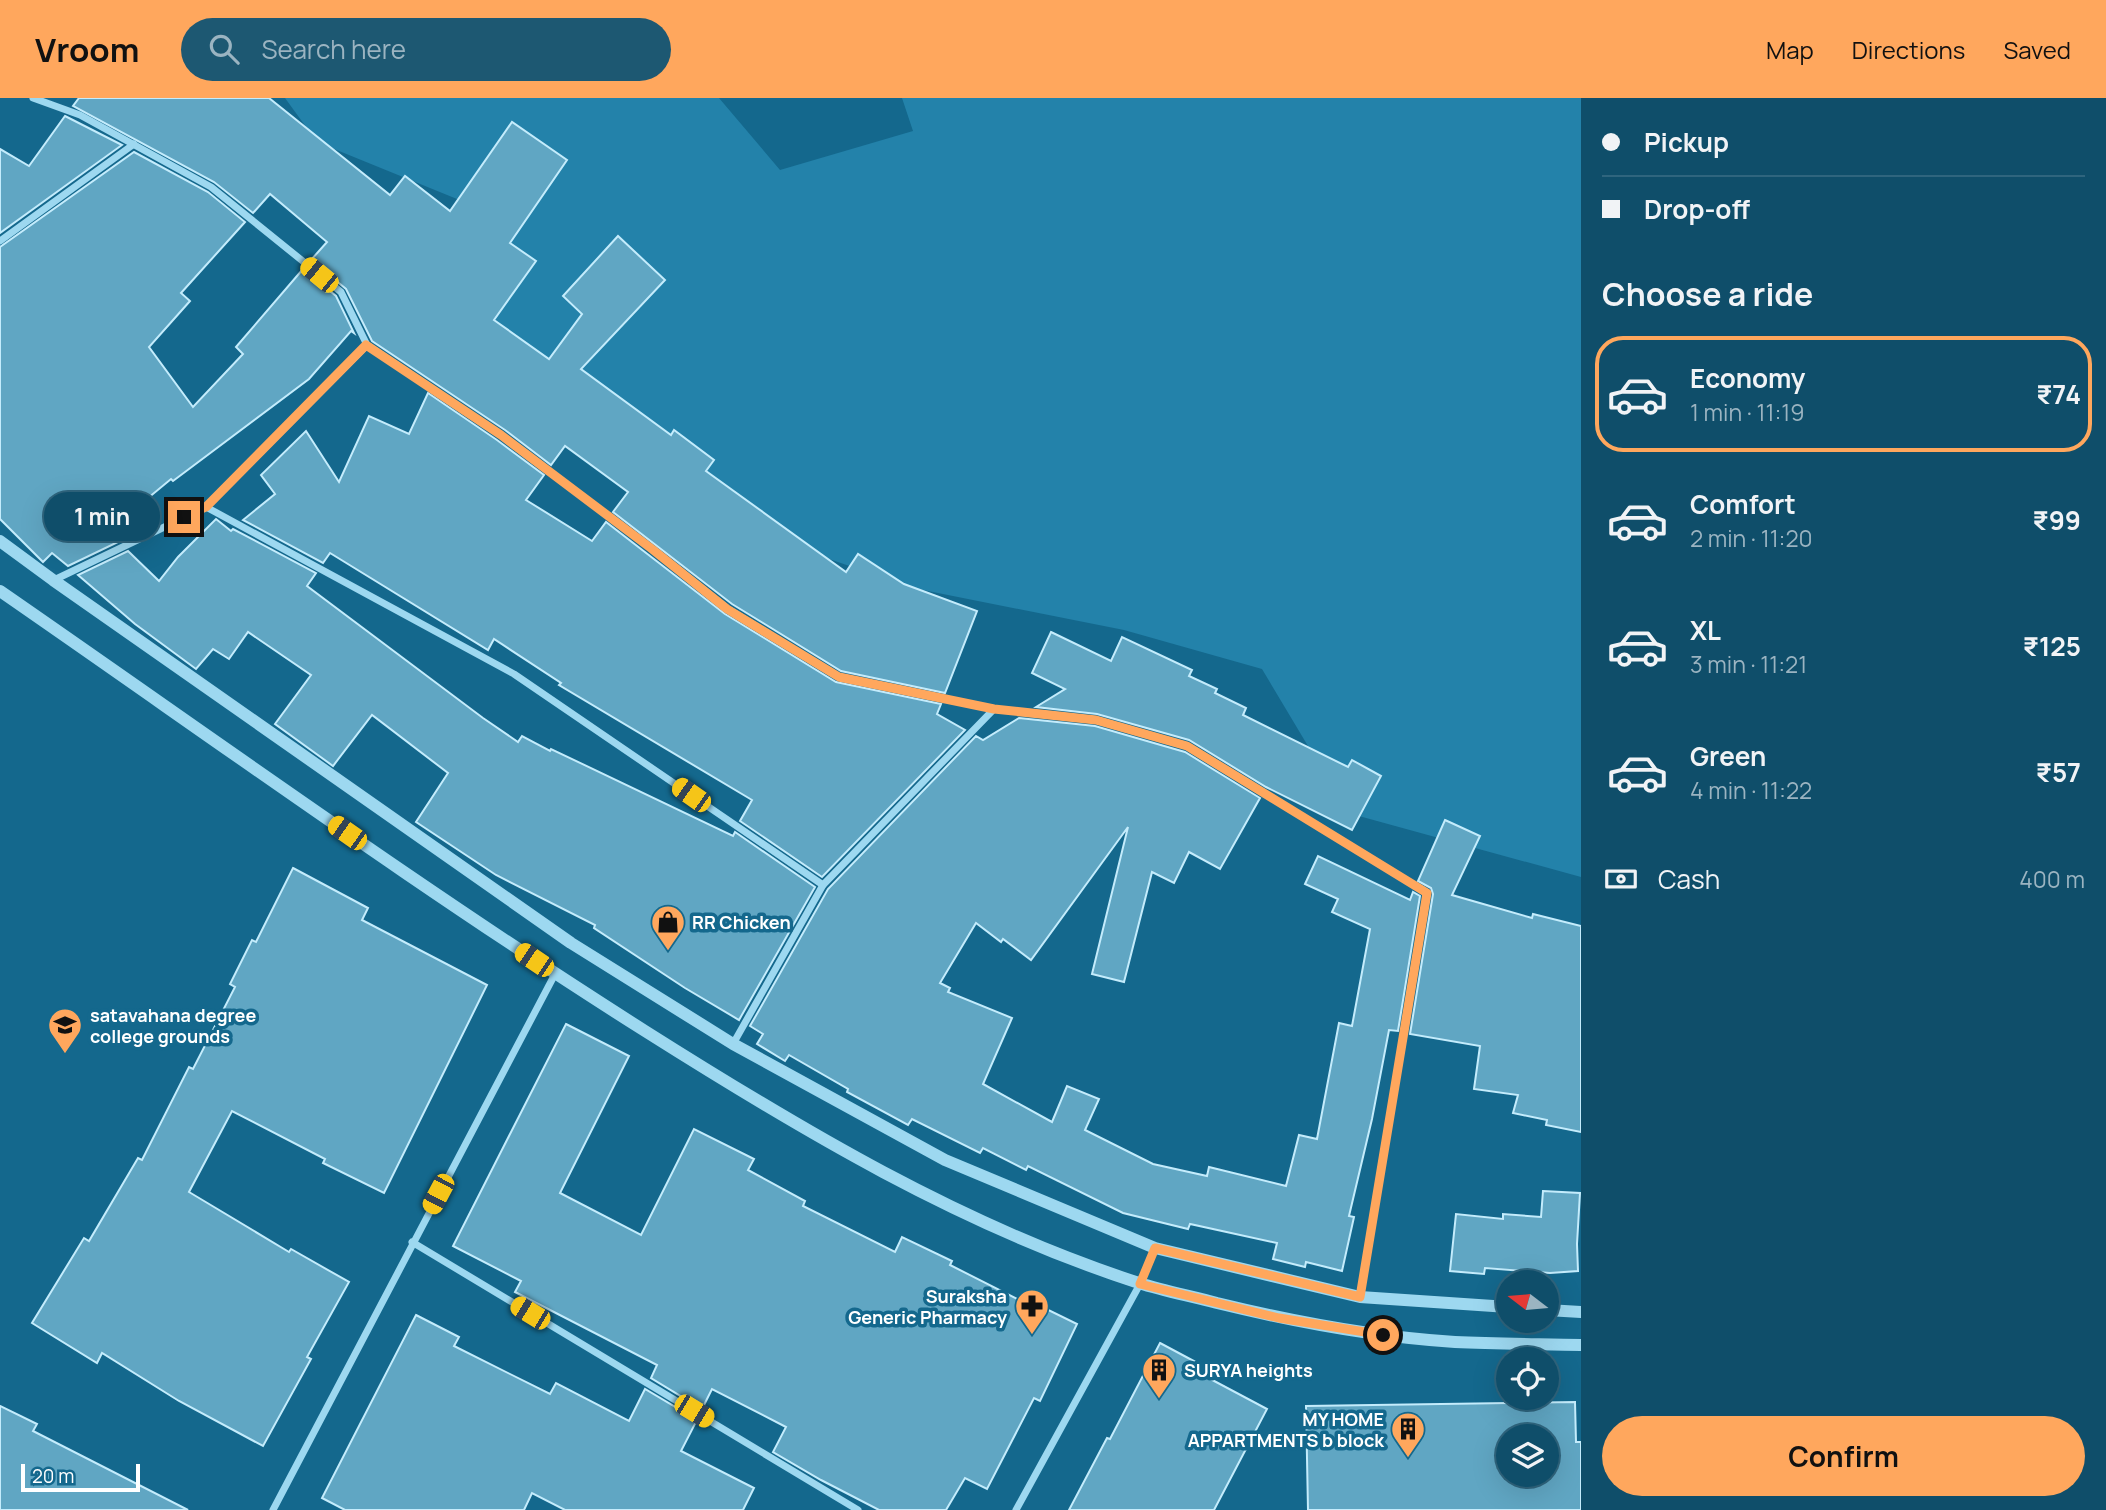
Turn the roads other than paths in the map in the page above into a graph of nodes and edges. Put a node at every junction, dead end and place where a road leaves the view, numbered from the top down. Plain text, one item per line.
1 (33, 98) edge
2 (134, 144) junction
3 (0, 241) edge
4 (366, 345) junction
5 (206, 507) junction
6 (0, 541) edge
7 (53, 580) junction
8 (0, 591) edge
9 (994, 709) junction
10 (823, 886) junction
11 (555, 974) junction
12 (733, 1044) junction
13 (412, 1242) junction
14 (1155, 1248) junction
15 (1140, 1284) junction
16 (1360, 1297) junction
17 (1496, 1306) edge
18 (1559, 1311) edge
19 (1581, 1312) edge
20 (1581, 1345) edge
21 (275, 1509) edge
22 (858, 1510) edge
23 (1016, 1510) edge

1 - 2 street
2 - 3 street
2 - 4 street
4 - 5 street
4 - 9 street
5 - 7 street
5 - 10 street
6 - 7 street
7 - 12 street
8 - 11 street
9 - 10 street
9 - 16 street
10 - 12 street
11 - 13 street
11 - 15 street
12 - 14 street
13 - 21 street
13 - 22 street
14 - 15 street
14 - 16 street
15 - 20 street
15 - 23 street
16 - 17 street
18 - 19 street

